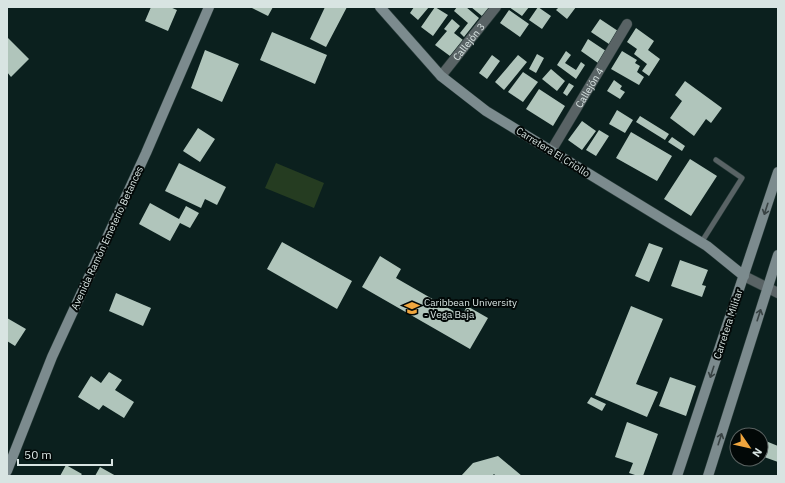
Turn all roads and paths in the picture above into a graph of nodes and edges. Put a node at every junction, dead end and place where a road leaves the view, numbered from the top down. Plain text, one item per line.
1 (209, 7) edge
2 (380, 7) edge
3 (496, 7) edge
4 (627, 24) dead end
5 (441, 76) junction
6 (550, 151) junction
7 (716, 160) dead end
8 (778, 172) edge
9 (701, 243) junction
10 (778, 255) edge
11 (744, 276) junction
12 (767, 288) junction
13 (778, 293) edge
14 (7, 470) edge
15 (677, 476) edge
16 (708, 476) edge

1 - 14 street, Avenida Ramón Emeterio Betances
2 - 5 street, Carretera El Criollo
3 - 5 street, Callejón 3
4 - 6 street, Callejón 4
5 - 6 street, Carretera El Criollo
6 - 9 street, Carretera El Criollo
7 - 9 lane
8 -> 11 street, Carretera Militar
9 - 11 street, Carretera El Criollo
10 - 12 street
11 - 12 street
11 -> 15 street, Carretera Militar
12 - 13 street
16 -> 12 street

